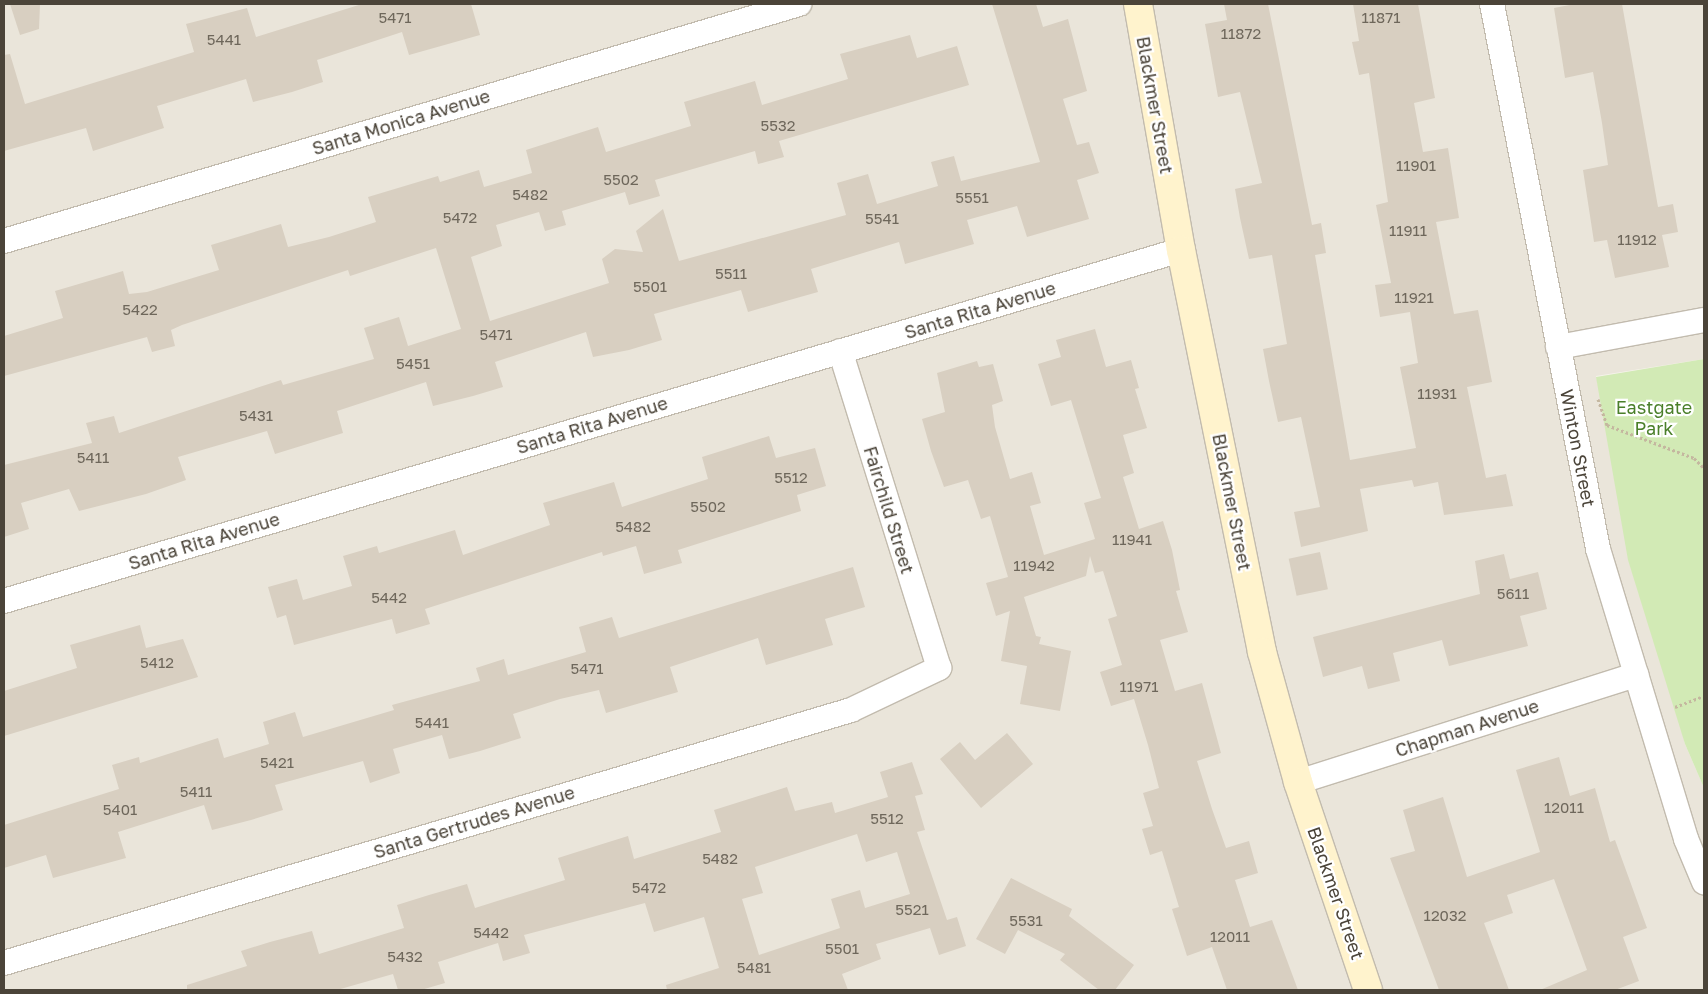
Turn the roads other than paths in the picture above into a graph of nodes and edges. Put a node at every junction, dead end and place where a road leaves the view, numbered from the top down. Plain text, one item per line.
1 (799, 4) edge
2 (1138, 4) edge
3 (1492, 4) edge
4 (4, 241) edge
5 (1181, 250) junction
6 (1704, 320) edge
7 (1558, 347) junction
8 (840, 351) junction
9 (4, 601) edge
10 (939, 668) joint
11 (1636, 675) junction
12 (1298, 782) junction
13 (1704, 882) edge
14 (4, 963) edge
15 (1368, 990) edge

1 - 4 street, Santa Monica Avenue
2 - 5 street, Blackmer Street
3 - 7 street, Winton Street
5 - 8 street, Santa Rita Avenue
5 - 12 street, Blackmer Street
6 - 7 street
7 - 11 street, Winton Street
8 - 9 street, Santa Rita Avenue
8 - 10 street, Fairchild Street
10 - 14 street, Santa Gertrudes Avenue
11 - 12 street, Chapman Avenue
11 - 13 street, Winton Street
12 - 15 street, Blackmer Street

